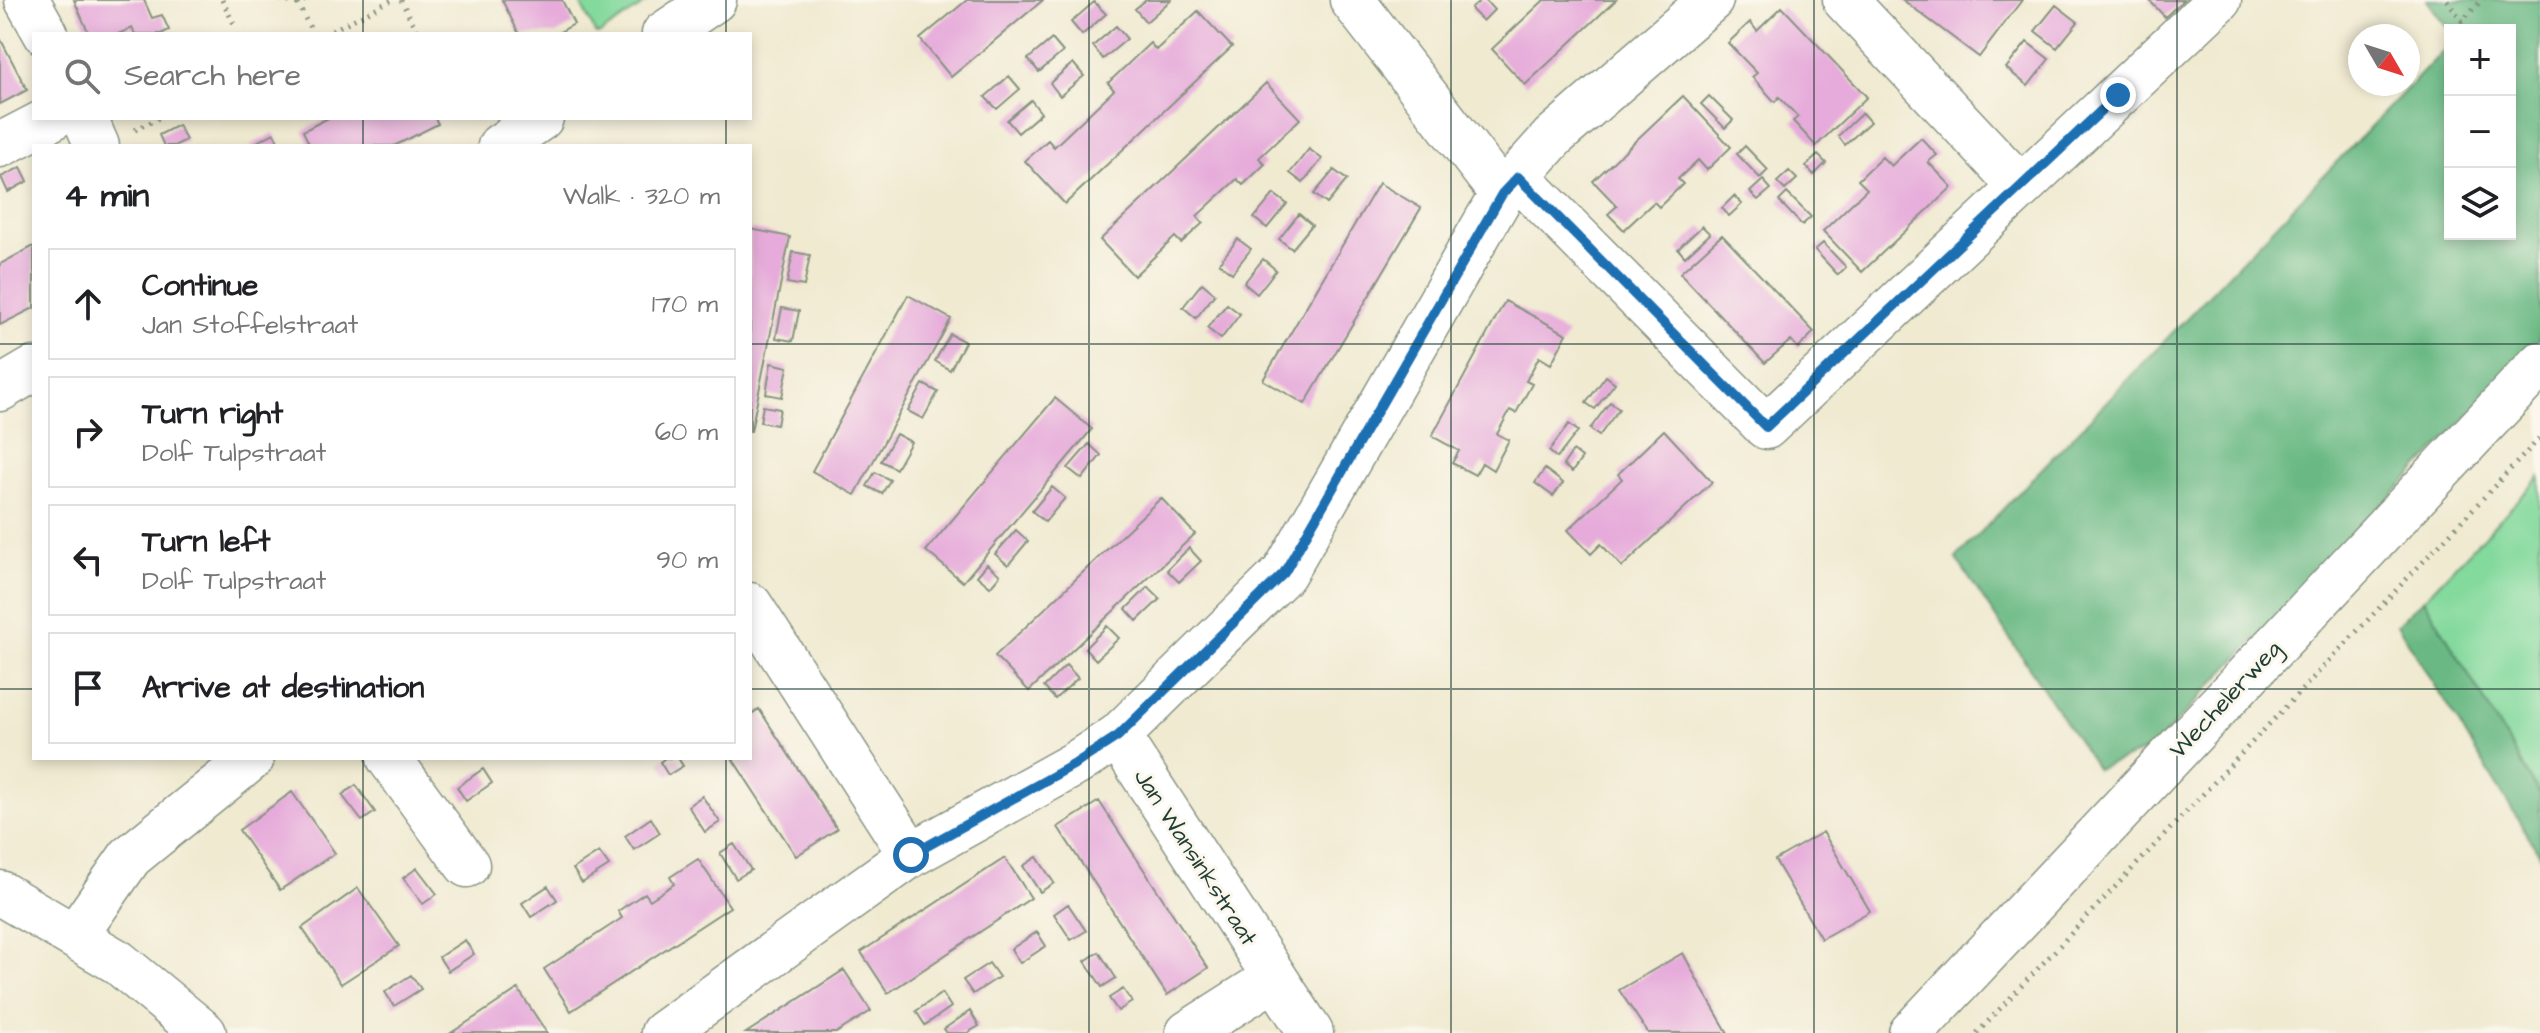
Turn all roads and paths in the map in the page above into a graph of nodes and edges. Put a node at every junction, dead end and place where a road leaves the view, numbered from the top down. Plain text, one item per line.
1 (27, 0) edge
2 (222, 0) edge
3 (280, 0) edge
4 (305, 0) edge
5 (392, 0) edge
6 (401, 0) edge
7 (1352, 0) edge
8 (1711, 0) edge
9 (1845, 0) edge
10 (2219, 0) edge
11 (2447, 0) edge
12 (2482, 0) edge
13 (298, 4) junction
14 (234, 24) dead end
15 (45, 32) edge
16 (312, 32) edge
17 (329, 32) edge
18 (417, 32) edge
19 (48, 120) edge
20 (86, 120) edge
21 (538, 120) edge
22 (96, 144) edge
23 (503, 144) edge
24 (0, 145) edge
25 (1510, 186) junction
26 (2021, 187) junction
27 (2540, 364) edge
28 (32, 370) edge
29 (0, 389) edge
30 (2540, 438) edge
31 (752, 608) edge
32 (1118, 736) junction
33 (250, 760) edge
34 (390, 760) edge
35 (911, 855) junction
36 (467, 865) dead end
37 (0, 893) edge
38 (75, 936) junction
39 (1274, 978) junction
40 (204, 1033) edge
41 (663, 1033) edge
42 (1188, 1033) edge
43 (1311, 1033) edge
44 (1911, 1033) edge
45 (1977, 1033) edge

1 - 15 street
2 - 14 path
3 - 13 path
4 - 13 path
5 - 17 path
6 - 18 path
7 - 25 street
8 - 25 street
9 - 26 street
10 - 26 street
11 - 12 path
13 - 16 path
19 - 24 street
20 - 22 street
21 - 23 street
25 - 26 street
25 - 32 street
27 - 44 street, Wechelerweg
28 - 29 street
30 - 45 path, Wechelerweg
31 - 35 street
32 - 35 street
32 - 39 street, Jan Wansinkstraat
33 - 38 street
34 - 36 street
35 - 41 street
37 - 38 street
38 - 40 street
39 - 42 street
39 - 43 street, Jan Wansinkstraat

